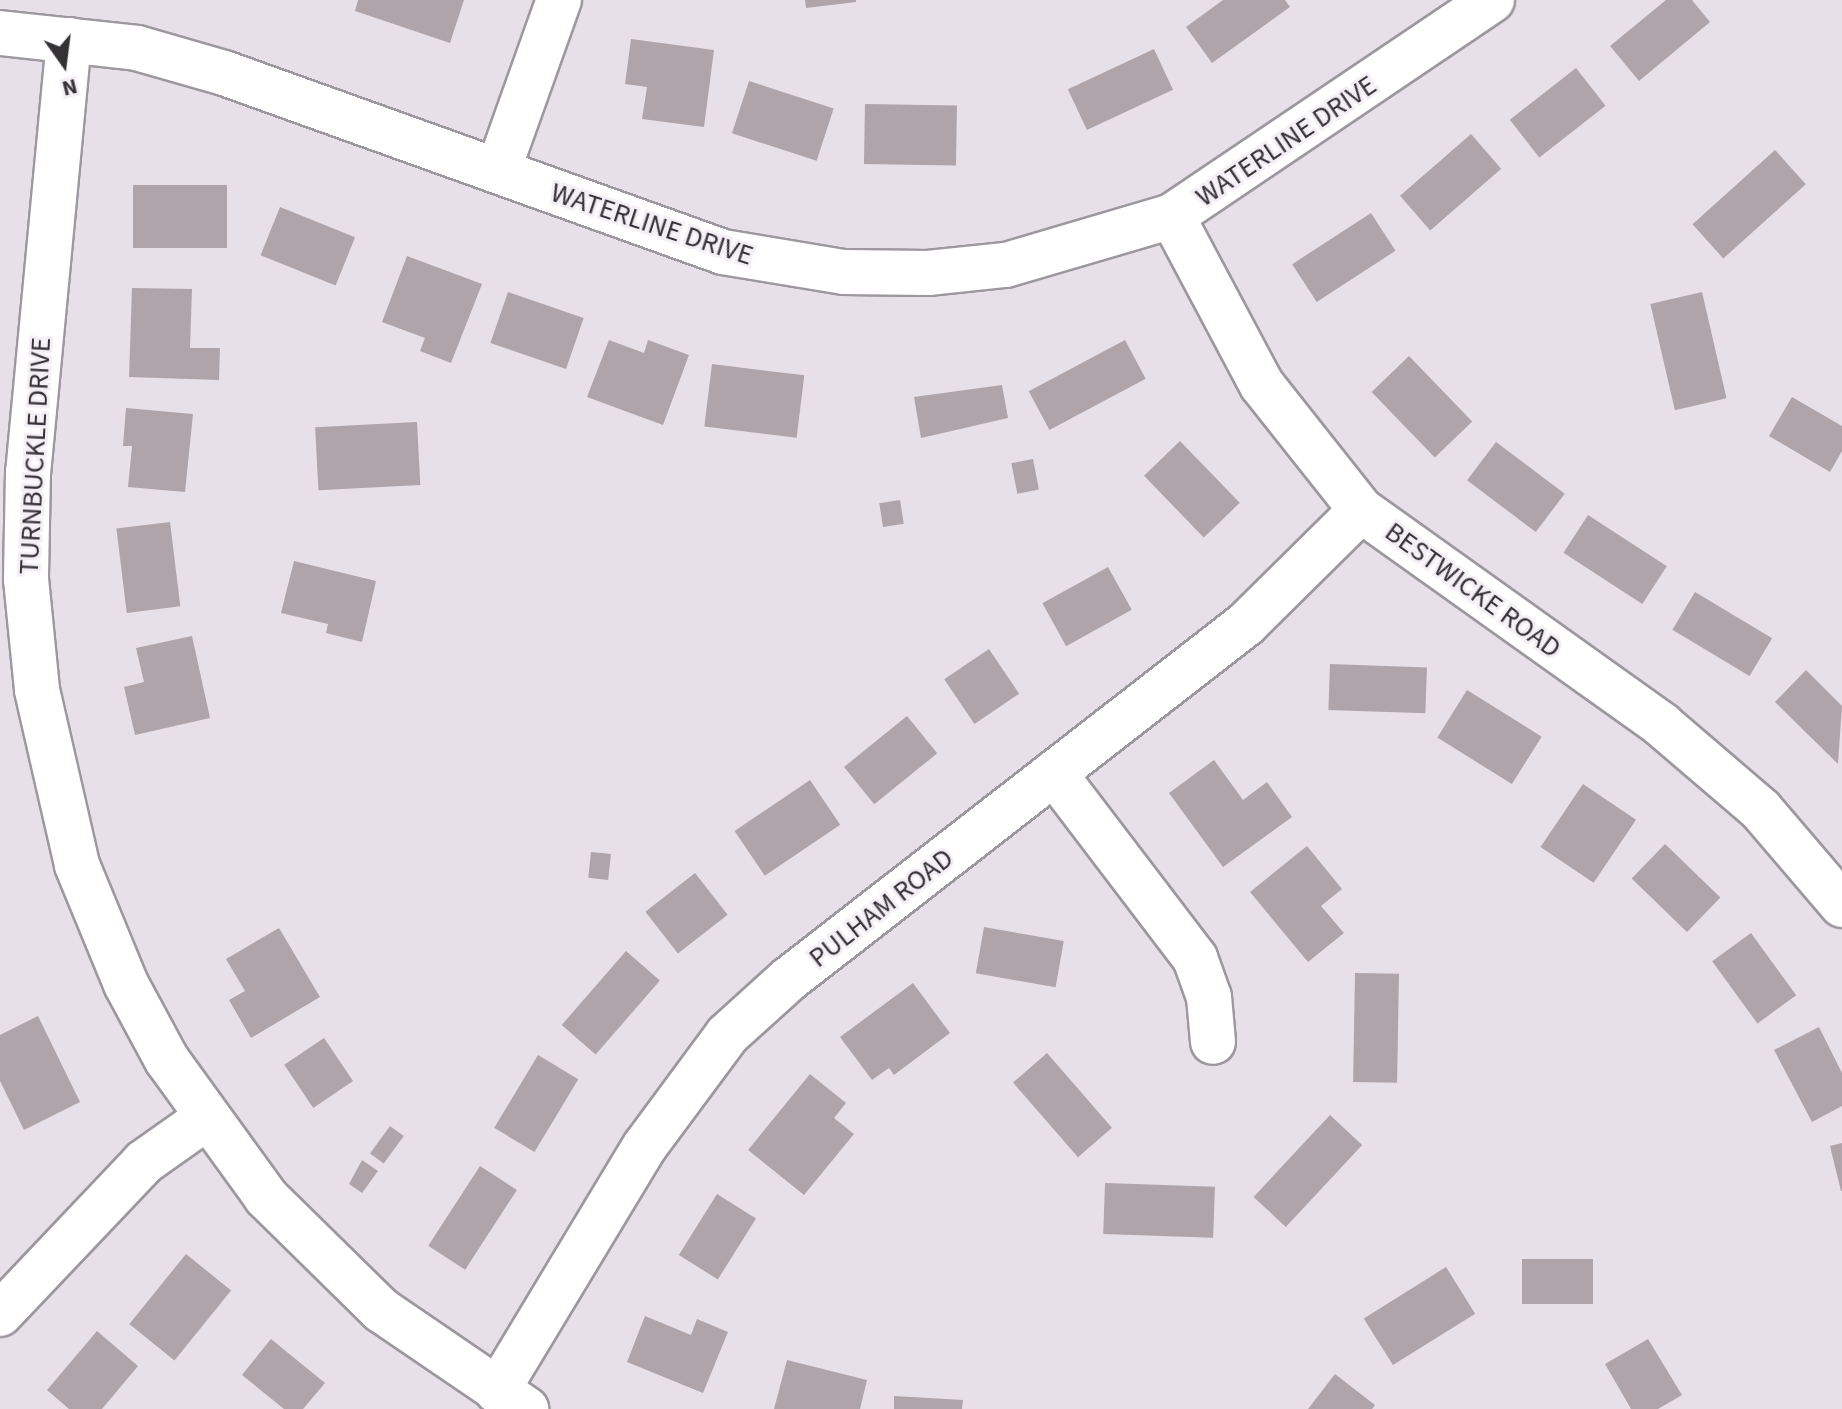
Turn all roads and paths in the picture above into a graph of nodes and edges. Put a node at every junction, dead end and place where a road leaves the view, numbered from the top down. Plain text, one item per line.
1 (559, 0) edge
2 (1492, 0) edge
3 (0, 33) edge
4 (69, 40) junction
5 (498, 171) junction
6 (1172, 216) junction
7 (1361, 510) junction
8 (1054, 773) junction
9 (1842, 905) edge
10 (1213, 1042) dead end
11 (205, 1119) junction
12 (0, 1314) edge
13 (512, 1400) edge

1 - 5 street
2 - 6 street, WATERLINE DRIVE
3 - 4 street, WATERLINE DRIVE
4 - 5 street, WATERLINE DRIVE
4 - 11 street, TURNBUCKLE DRIVE
5 - 6 street, WATERLINE DRIVE
6 - 7 street, BESTWICKE ROAD
7 - 8 street, PULHAM ROAD
7 - 9 street, BESTWICKE ROAD
8 - 10 street
8 - 13 street, PULHAM ROAD
11 - 12 street
11 - 13 street, TURNBUCKLE DRIVE

